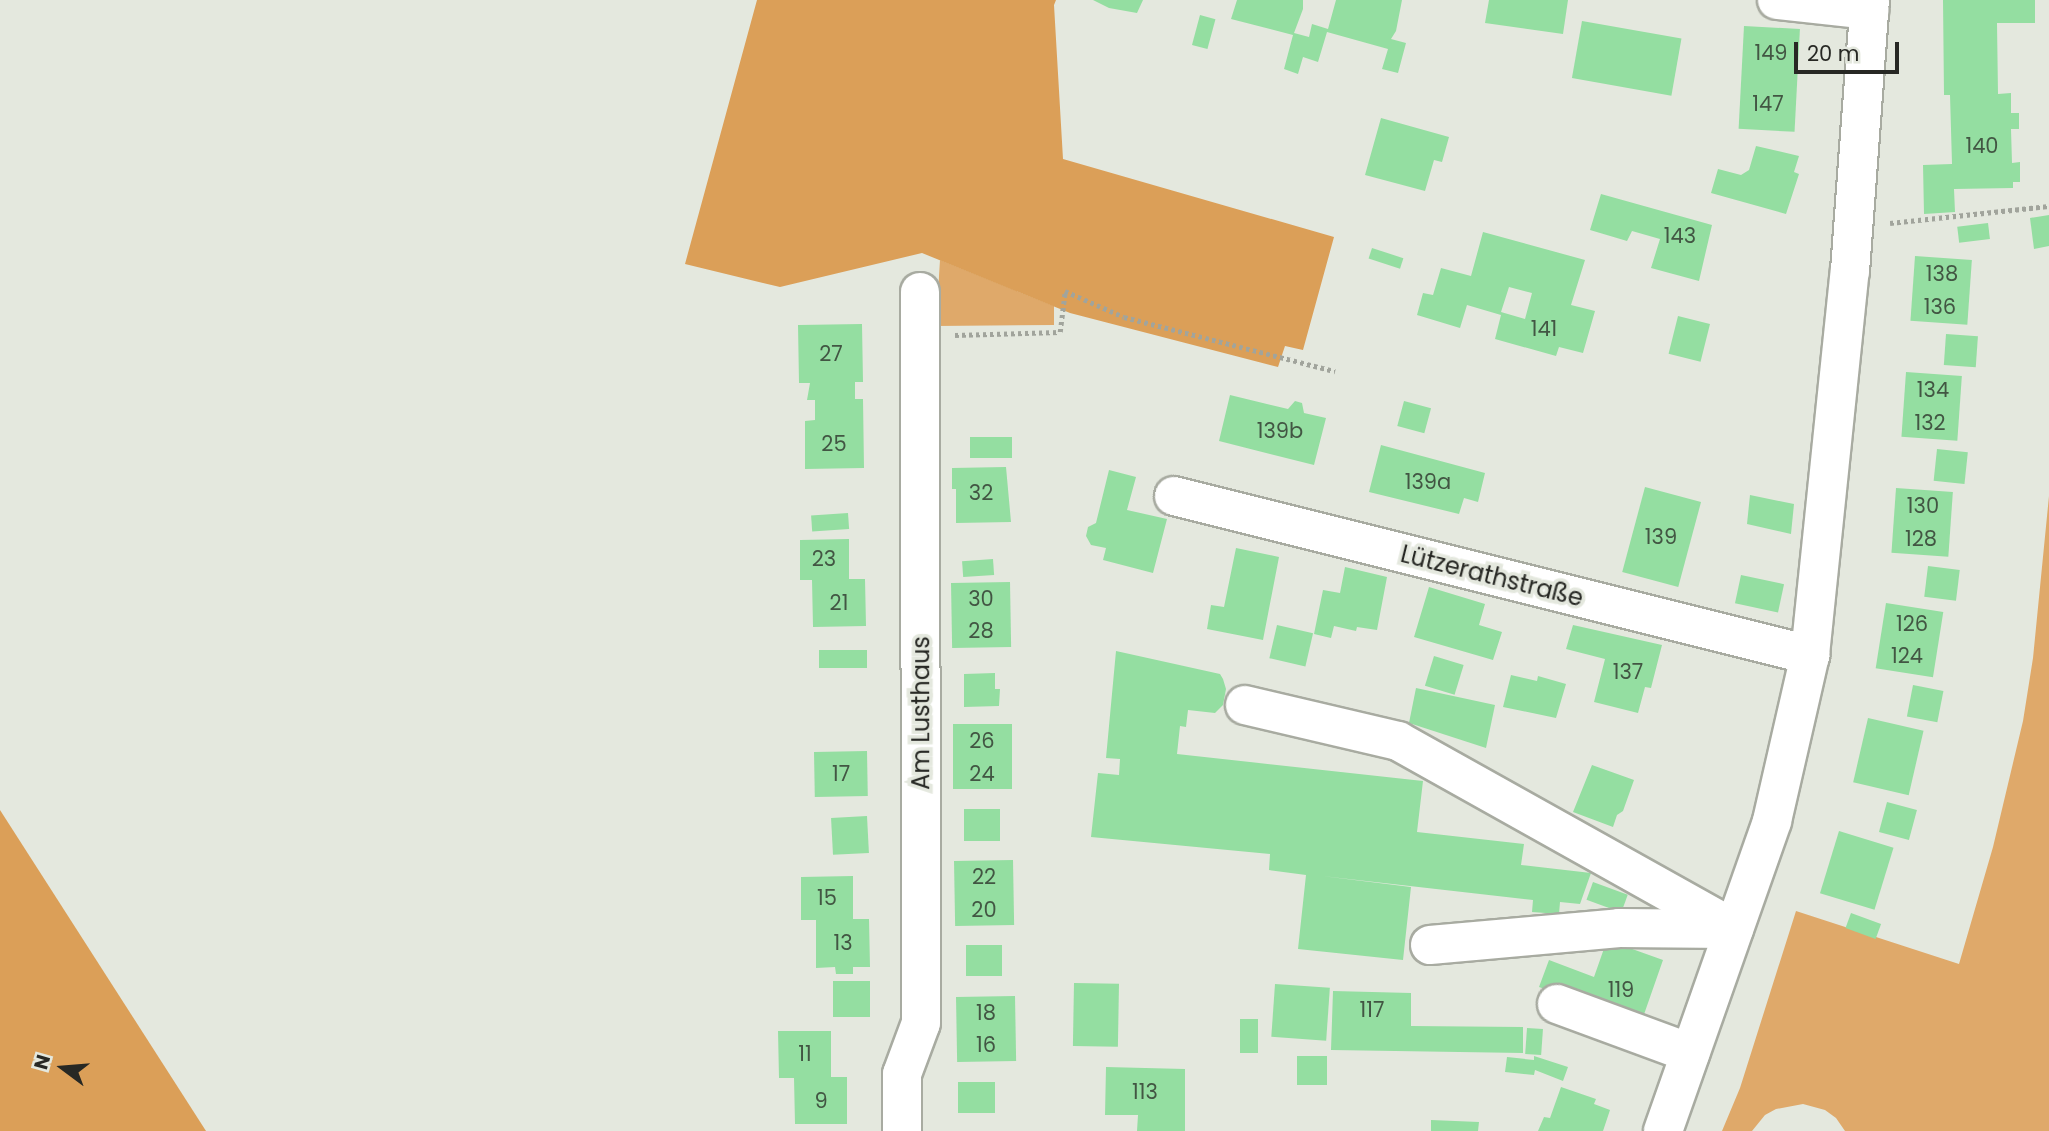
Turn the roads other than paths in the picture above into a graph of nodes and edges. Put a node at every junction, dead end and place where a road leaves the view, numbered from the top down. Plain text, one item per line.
1 (1777, 0) edge
2 (1870, 5) edge
3 (920, 292) dead end
4 (1187, 487) dead end
5 (1812, 645) junction
6 (1245, 705) dead end
7 (1734, 929) junction
8 (1430, 945) dead end
9 (1557, 1004) dead end
10 (1690, 1053) junction
11 (902, 1131) edge
12 (1663, 1131) edge

1 - 2 street
2 - 5 street
3 - 11 street, Am Lusthaus
4 - 5 street, Lützerathstraße
5 - 7 street
6 - 7 street
7 - 8 street
7 - 10 street
9 - 10 street
10 - 12 street

